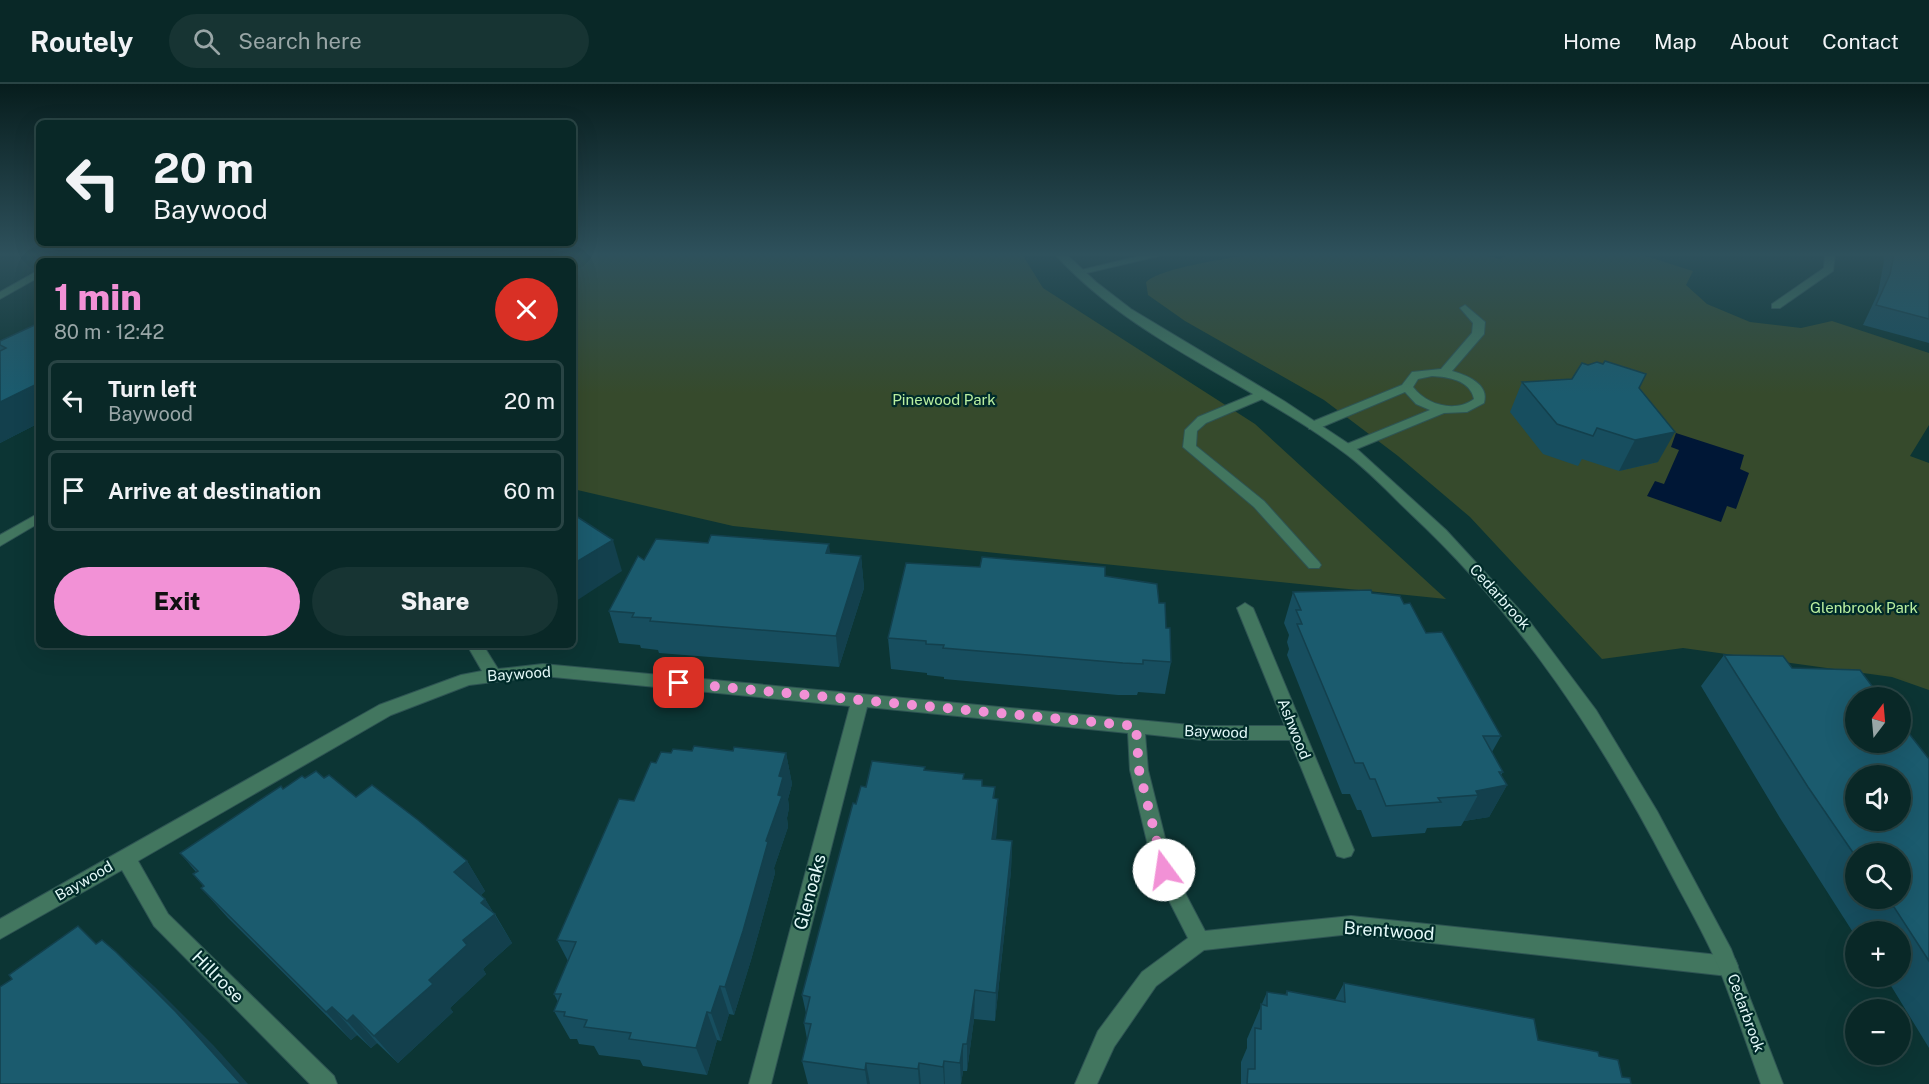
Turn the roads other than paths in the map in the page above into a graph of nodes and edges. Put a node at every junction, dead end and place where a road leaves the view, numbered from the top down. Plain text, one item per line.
1 (1114, 301) edge
2 (1784, 301) edge
3 (1776, 306) dead end
4 (1465, 308) dead end
5 (1444, 373) junction
6 (1407, 387) junction
7 (1263, 394) junction
8 (1443, 409) junction
9 (1313, 426) junction
10 (1347, 449) junction
11 (36, 519) edge
12 (0, 541) edge
13 (1314, 565) dead end
14 (1245, 608) dead end
15 (477, 648) edge
16 (493, 675) junction
17 (860, 700) junction
18 (1136, 726) junction
19 (1296, 733) junction
20 (1344, 850) dead end
21 (125, 857) junction
22 (0, 930) edge
23 (1200, 941) junction
24 (1728, 966) junction
25 (326, 1084) edge
26 (760, 1084) edge
27 (1086, 1084) edge
28 (1772, 1084) edge

1 - 7 street, Cedarbrook
2 - 3 street
4 - 5 street
5 - 6 street
5 - 8 street
6 - 8 street
6 - 9 street
7 - 9 street, Cedarbrook
7 - 13 street
8 - 10 street
9 - 10 street, Cedarbrook
10 - 24 street, Cedarbrook
11 - 12 street
14 - 19 street, Ashwood
15 - 16 street
16 - 17 street, Baywood
16 - 21 street, Baywood
17 - 18 street, Baywood
17 - 26 street, Glenoaks
18 - 19 street, Baywood
18 - 23 street
19 - 20 street, Ashwood
21 - 22 street, Baywood
21 - 25 street, Hillrose
23 - 24 street, Brentwood
23 - 27 street
24 - 28 street, Cedarbrook

